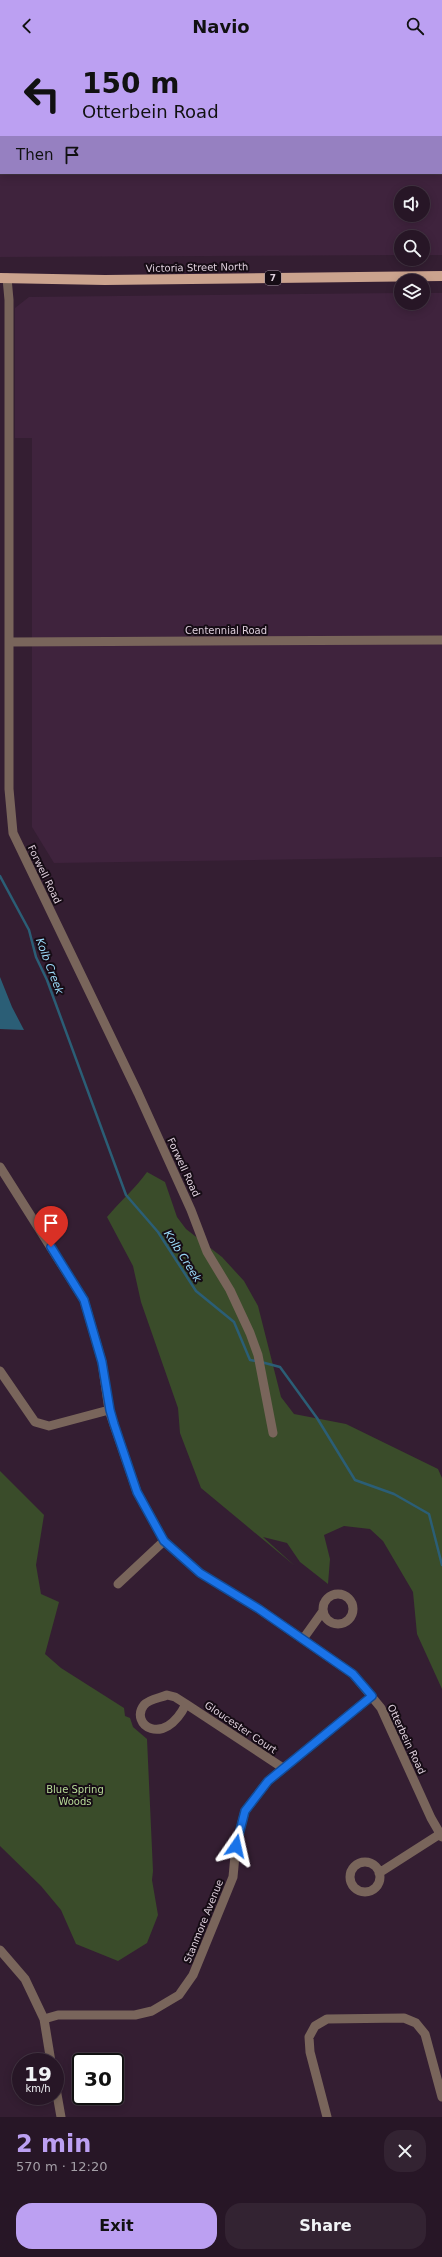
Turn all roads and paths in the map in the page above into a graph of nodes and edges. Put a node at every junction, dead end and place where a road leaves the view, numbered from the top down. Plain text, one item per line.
1 (442, 276) edge
2 (3, 278) edge
3 (442, 640) edge
4 (10, 642) junction
5 (0, 1167) edge
6 (0, 1371) edge
7 (110, 1410) junction
8 (273, 1434) dead end
9 (164, 1541) junction
10 (118, 1584) dead end
11 (323, 1611) dead end
12 (303, 1639) junction
13 (372, 1696) junction
14 (186, 1704) junction
15 (283, 1768) junction
16 (441, 1836) edge
17 (379, 1873) dead end
18 (0, 1950) edge
19 (44, 2019) junction
20 (50, 2053) edge
21 (442, 2096) edge
22 (59, 2105) edge
23 (61, 2117) edge
24 (327, 2117) edge

1 - 2 main road, Victoria Street North / 7
2 - 4 street, Forwell Road
3 - 4 street, Centennial Road
4 - 8 street, Forwell Road
5 - 7 street, Otterbein Road
6 - 7 street
7 - 9 street, Otterbein Road
9 - 10 street
9 - 12 street, Otterbein Road
11 - 12 street
12 - 13 street, Otterbein Road
13 - 15 street, Stanmore Avenue
13 - 16 street, Otterbein Road
14 - 14 street, Gloucester Court
14 - 15 street, Gloucester Court
15 - 19 street, Stanmore Avenue
16 - 17 street
18 - 19 street
19 - 20 street
21 - 24 street
22 - 23 street

